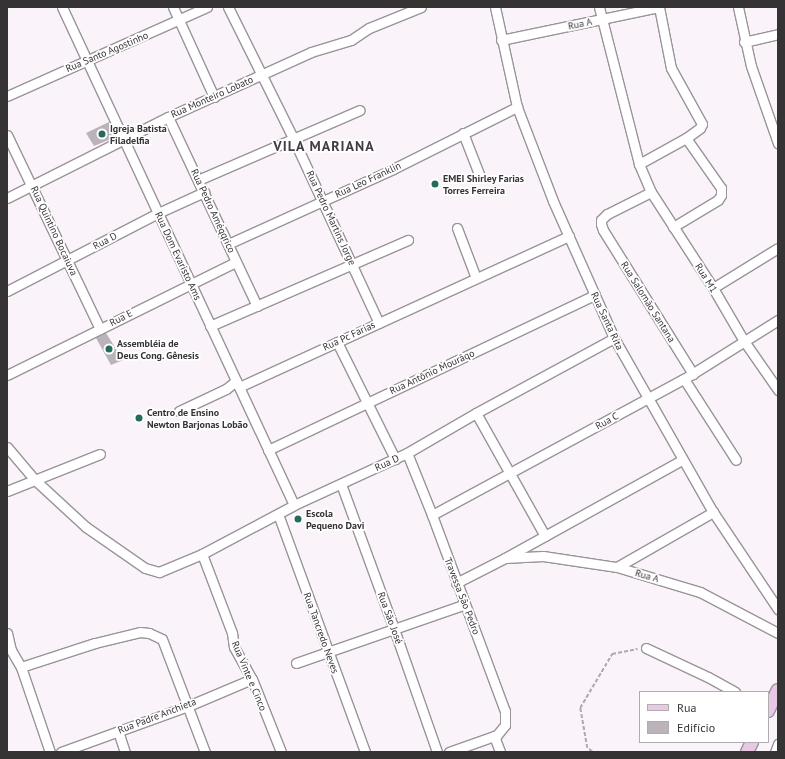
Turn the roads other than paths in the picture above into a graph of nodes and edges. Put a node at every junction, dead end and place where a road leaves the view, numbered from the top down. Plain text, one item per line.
1 (62, 7) edge
2 (173, 7) edge
3 (207, 7) edge
4 (228, 7) edge
5 (420, 7) edge
6 (495, 7) edge
7 (599, 7) edge
8 (659, 7) edge
9 (738, 7) edge
10 (602, 19) junction
11 (180, 21) junction
12 (778, 34) edge
13 (501, 40) junction
14 (744, 42) junction
15 (87, 60) junction
16 (262, 74) junction
17 (7, 96) edge
18 (214, 97) junction
19 (517, 107) junction
20 (360, 110) dead end
21 (168, 117) junction
22 (776, 131) edge
23 (463, 133) junction
24 (7, 135) edge
25 (293, 138) junction
26 (686, 138) junction
27 (124, 139) junction
28 (778, 143) edge
29 (639, 164) junction
30 (479, 174) dead end
31 (198, 180) junction
32 (32, 185) junction
33 (204, 192) junction
34 (651, 192) junction
35 (7, 198) edge
36 (322, 201) junction
37 (158, 213) junction
38 (673, 227) junction
39 (457, 228) dead end
40 (569, 236) junction
41 (408, 240) dead end
42 (228, 244) junction
43 (778, 248) edge
44 (68, 261) junction
45 (236, 262) junction
46 (352, 263) junction
47 (476, 278) junction
48 (191, 283) junction
49 (713, 288) junction
50 (7, 291) edge
51 (595, 295) junction
52 (257, 306) junction
53 (778, 320) edge
54 (379, 323) junction
55 (210, 326) junction
56 (100, 329) junction
57 (614, 338) junction
58 (744, 341) junction
59 (337, 342) junction
60 (693, 374) junction
61 (7, 375) edge
62 (684, 380) junction
63 (238, 384) junction
64 (778, 390) edge
65 (647, 398) junction
66 (367, 403) junction
67 (179, 411) dead end
68 (476, 413) junction
69 (7, 446) edge
70 (268, 450) junction
71 (100, 454) dead end
72 (407, 454) junction
73 (395, 459) junction
74 (682, 460) junction
75 (736, 460) dead end
76 (509, 475) junction
77 (35, 480) junction
78 (341, 484) junction
79 (7, 491) edge
80 (294, 506) junction
81 (713, 512) junction
82 (278, 514) junction
83 (432, 515) junction
84 (545, 536) junction
85 (202, 554) junction
86 (505, 558) junction
87 (617, 567) junction
88 (456, 583) junction
89 (465, 604) junction
90 (778, 608) edge
91 (394, 629) junction
92 (7, 633) edge
93 (778, 633) edge
94 (646, 648) road end
95 (328, 652) junction
96 (296, 663) dead end
97 (21, 667) junction
98 (252, 679) junction
99 (778, 690) edge
100 (733, 691) edge
101 (188, 706) junction
102 (769, 708) edge
103 (118, 731) junction
104 (494, 736) junction
105 (778, 744) edge
106 (50, 752) edge
107 (61, 752) edge
108 (125, 752) edge
109 (205, 752) edge
110 (281, 752) edge
111 (365, 752) edge
112 (437, 752) edge
113 (449, 752) edge
114 (500, 752) edge
115 (775, 752) edge

1 - 15 street, Rua Dom Evaristo Ams
2 - 11 street
3 - 11 street, Rua Santo Agostinho
4 - 16 street, Rua Pedro Martins Jorge
5 - 16 street, Rua Monteiro Lobato
6 - 13 street, Rua Santa Rita
7 - 10 street, Rua M1
8 - 10 street, Rua A
8 - 26 street
9 - 14 street
10 - 13 street, Rua A
10 - 29 street, Rua M1
11 - 15 street, Rua Santo Agostinho
11 - 18 street
12 - 14 street
13 - 19 street, Rua Santa Rita
14 - 22 street
15 - 17 street, Rua Santo Agostinho
15 - 27 street, Rua Dom Evaristo Ams
16 - 18 street, Rua Monteiro Lobato
16 - 25 street, Rua Pedro Martins Jorge
18 - 21 street, Rua Monteiro Lobato
19 - 23 street, Rua Leo Franklin
19 - 40 street, Rua Santa Rita
20 - 25 street
21 - 27 street, Rua Monteiro Lobato
21 - 31 street, Rua Pedro Améqqrico
22 - 28 street
23 - 30 street
23 - 36 street, Rua Leo Franklin
24 - 32 street, Rua Quintino Bocaiuva
25 - 31 street
25 - 36 street, Rua Pedro Martins Jorge
26 - 29 street
26 - 38 street
27 - 32 street, Rua Monteiro Lobato
27 - 37 street, Rua Dom Evaristo Ams
29 - 34 street, Rua M1
31 - 33 street, Rua Pedro Améqqrico
32 - 35 street, Rua Monteiro Lobato
32 - 44 street, Rua Quintino Bocaiuva
33 - 37 street, Rua D
33 - 42 street, Rua Pedro Améqqrico
34 - 38 street, Rua M1
34 - 60 street, Rua Salomão Santana
36 - 42 street, Rua Leo Franklin
36 - 46 street, Rua Pedro Martins Jorge
37 - 44 street, Rua D
37 - 48 street, Rua Dom Evaristo Ams
38 - 49 street, Rua M1
39 - 47 street
40 - 47 street, Rua Pc Farias
40 - 51 street, Rua Santa Rita
41 - 46 street
42 - 45 street, Rua Pedro Améqqrico
43 - 49 street
44 - 50 street, Rua D
44 - 56 street, Rua Quintino Bocaiuva
45 - 48 street, Rua E
45 - 52 street, Rua Pedro Améqqrico
46 - 52 street
46 - 54 street, Rua Pedro Martins Jorge
47 - 54 street, Rua Pc Farias
48 - 55 street, Rua Dom Evaristo Ams
48 - 56 street, Rua E
49 - 58 street, Rua M1
51 - 57 street, Rua Santa Rita
51 - 66 street, Rua Antônio Mourãqo
52 - 55 street
53 - 58 street, Rua C
54 - 59 street, Rua Pc Farias
55 - 63 street, Rua Dom Evaristo Ams
56 - 61 street, Rua E
57 - 65 street, Rua Santa Rita
57 - 68 street, Rua D
58 - 60 street, Rua C
58 - 64 street, Rua M1
59 - 63 street, Rua Pc Farias
59 - 66 street
60 - 62 street, Rua C
62 - 65 street, Rua C
62 - 75 street
63 - 67 street, Rua Pc Farias
63 - 70 street, Rua Dom Evaristo Ams
65 - 74 street, Rua Santa Rita
65 - 76 street, Rua C
66 - 70 street, Rua Antônio Mourãqo
66 - 73 street
68 - 72 street, Rua D
68 - 76 street
69 - 77 street
70 - 80 street, Rua Dom Evaristo Ams
71 - 77 street
72 - 73 street, Rua D
72 - 83 street, Travessa São Pedro
73 - 78 street, Rua D
74 - 81 street, Rua Santa Rita
74 - 84 street, Rua A
76 - 83 street, Rua C
76 - 84 street
77 - 79 street
77 - 85 street, Rua D
78 - 80 street, Rua D
78 - 91 street, Rua São José
80 - 82 street, Rua D
81 - 87 street
81 - 90 street, Rua Santa Rita
82 - 85 street, Rua D
82 - 95 street, Rua Tancredo Neves
83 - 88 street, Travessa São Pedro
84 - 86 street, Rua A
85 - 98 street, Rua Vinte e Cinco
86 - 87 street, Rua A
86 - 88 street, Rua A
87 - 93 street, Rua A
88 - 89 street, Travessa São Pedro
89 - 91 street
89 - 104 street, Travessa São Pedro
91 - 95 street
91 - 112 street, Rua São José
92 - 97 street
94 - 100 street
95 - 96 street
95 - 111 street, Rua Tancredo Neves
97 - 101 street
97 - 106 street
98 - 101 street, Rua Padre Anchieta
98 - 110 street, Rua Vinte e Cinco
99 - 102 main road
101 - 103 street, Rua Padre Anchieta
101 - 109 street
103 - 107 street, Rua Padre Anchieta
103 - 108 street
104 - 113 street
104 - 114 street
105 - 115 street

